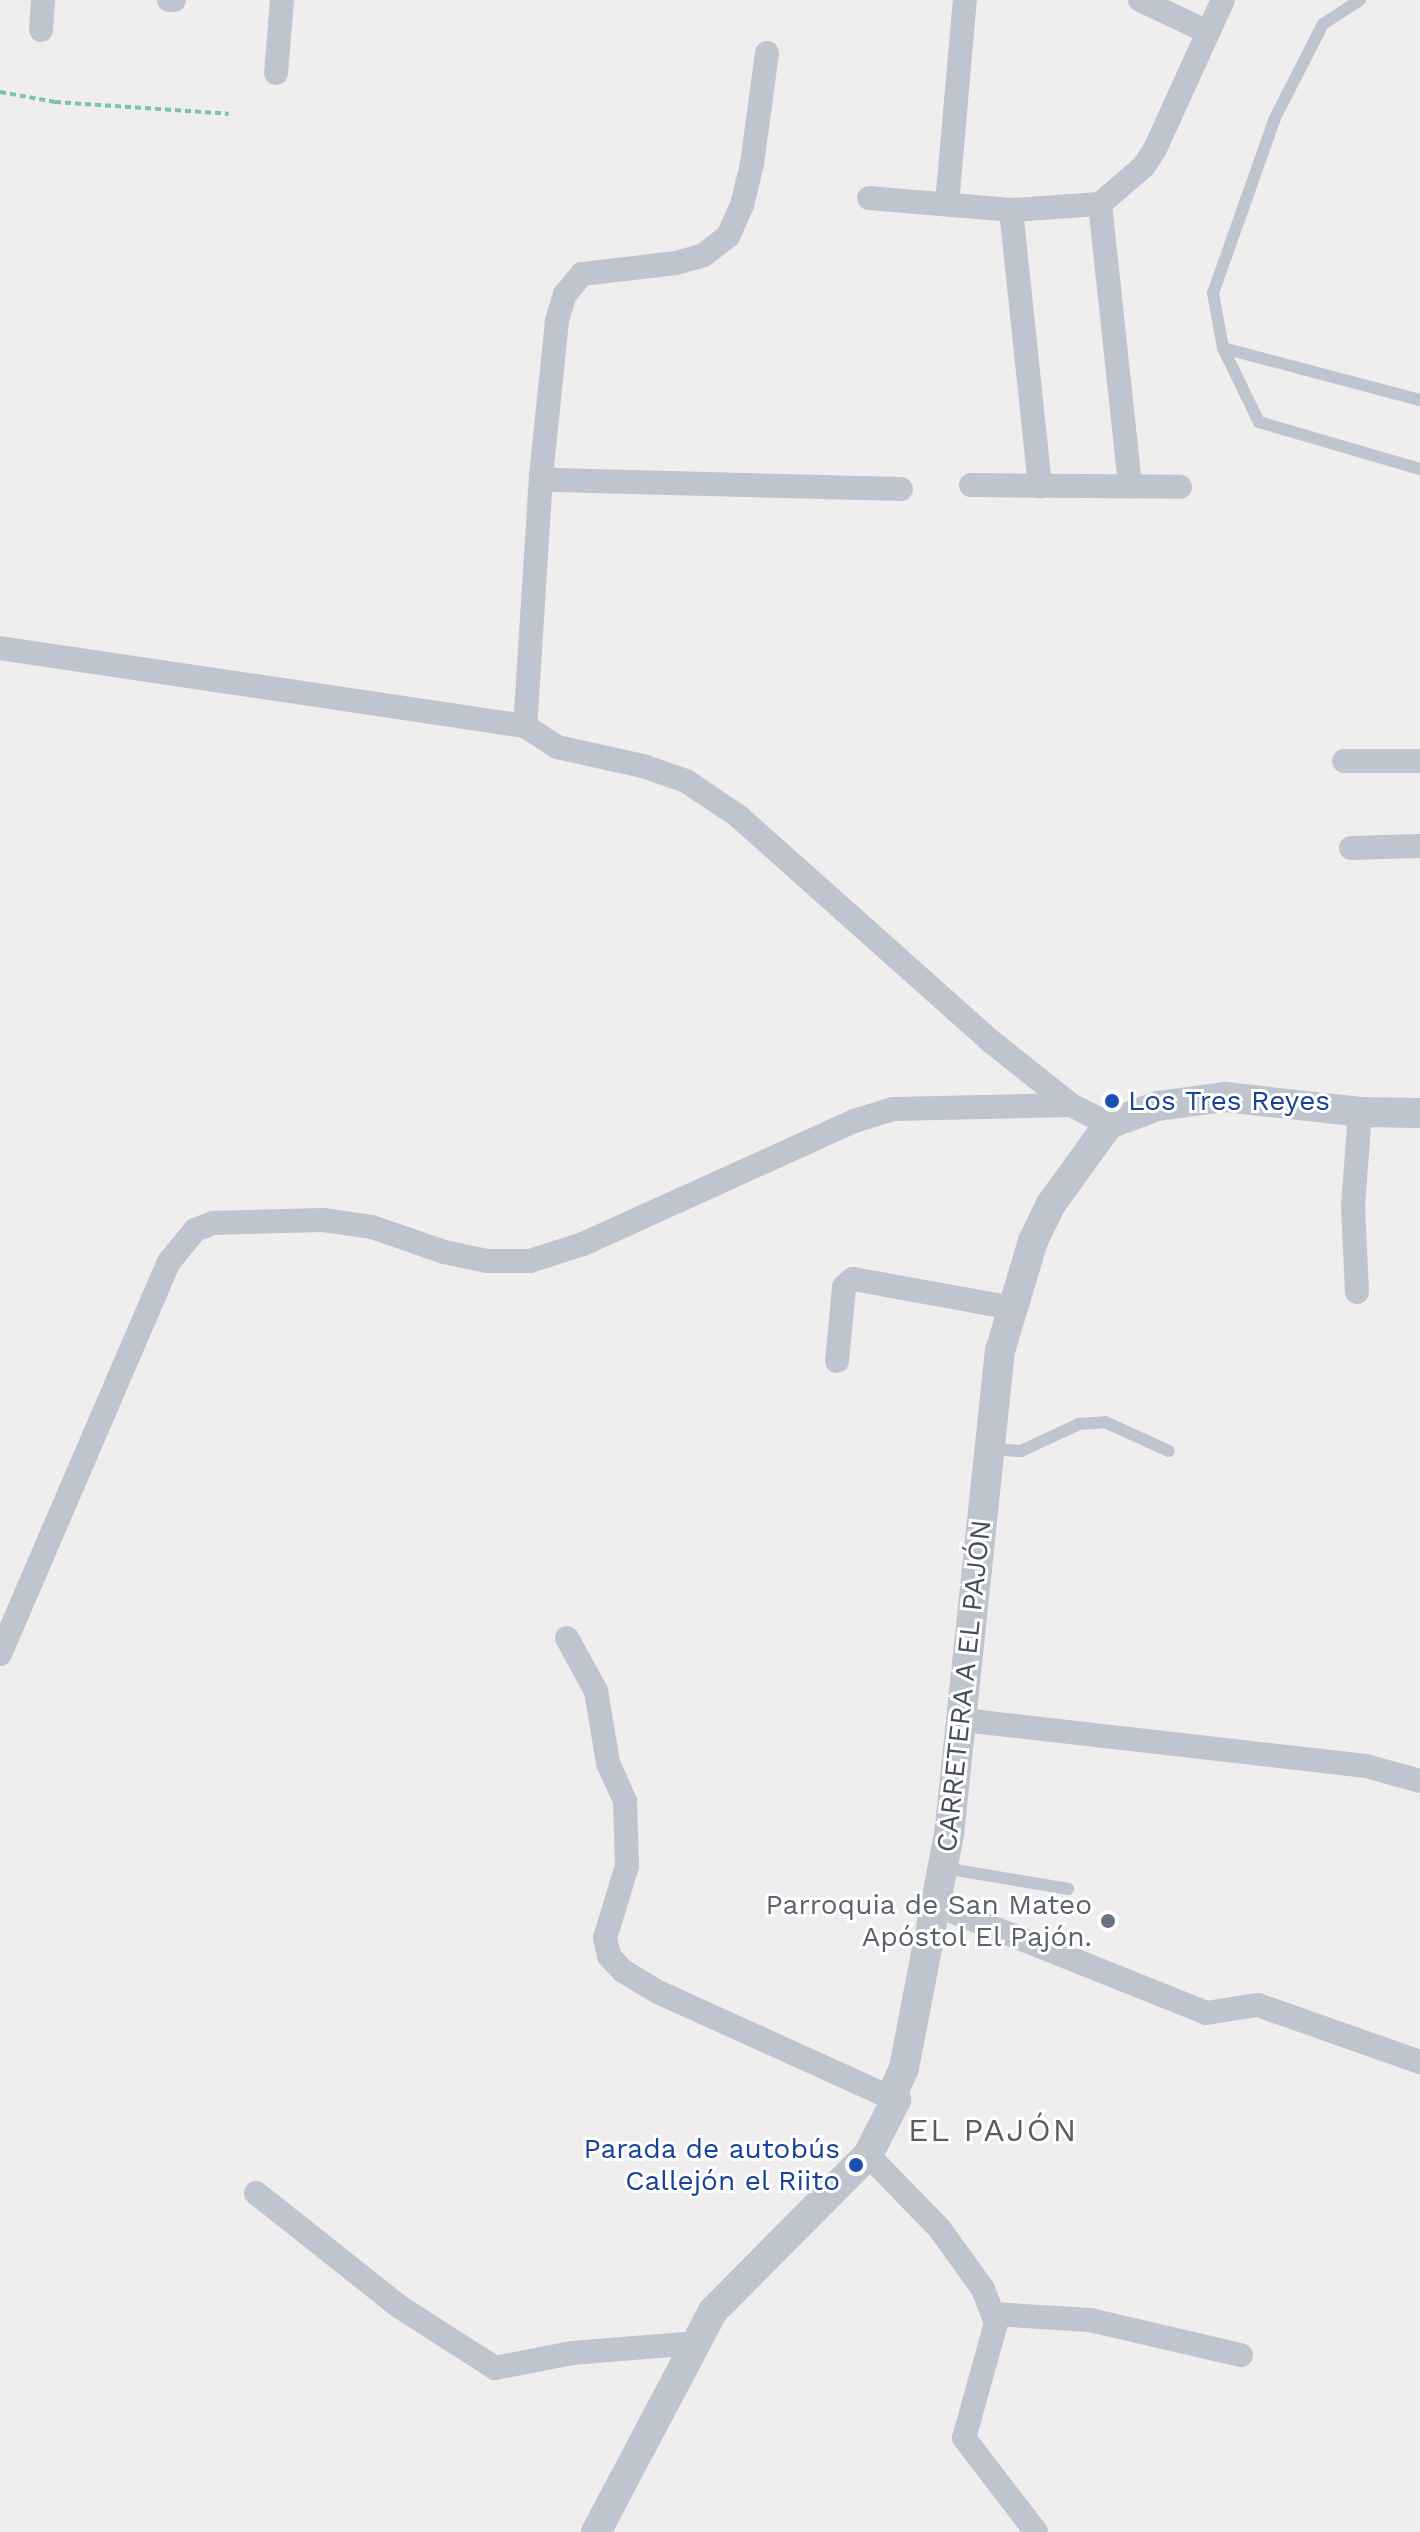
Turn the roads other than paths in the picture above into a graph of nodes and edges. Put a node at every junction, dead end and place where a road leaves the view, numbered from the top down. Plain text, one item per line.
1 (43, 0) edge
2 (282, 0) edge
3 (965, 0) edge
4 (1140, 0) edge
5 (1223, 0) edge
6 (1360, 0) edge
7 (41, 30) dead end
8 (1206, 31) junction
9 (767, 53) dead end
10 (276, 73) dead end
11 (869, 198) dead end
12 (947, 204) junction
13 (1100, 204) junction
14 (1011, 210) junction
15 (1223, 348) junction
16 (1420, 400) edge
17 (1420, 469) edge
18 (541, 475) junction
19 (971, 485) dead end
20 (1040, 486) junction
21 (1130, 486) junction
22 (1180, 487) dead end
23 (901, 489) dead end
24 (0, 648) edge
25 (525, 726) junction
26 (1344, 761) dead end
27 (1420, 761) edge
28 (1420, 846) edge
29 (1351, 848) dead end
30 (1071, 1105) junction
31 (1360, 1112) junction
32 (1420, 1113) edge
33 (1109, 1124) junction
34 (1357, 1292) dead end
35 (1013, 1308) junction
36 (837, 1361) dead end
37 (988, 1449) junction
38 (1169, 1451) dead end
39 (567, 1638) dead end
40 (0, 1654) edge
41 (963, 1720) junction
42 (1420, 1781) edge
43 (944, 1868) junction
44 (1068, 1889) dead end
45 (939, 1906) junction
46 (1420, 2062) edge
47 (896, 2100) junction
48 (868, 2155) junction
49 (256, 2193) dead end
50 (993, 2314) junction
51 (695, 2343) junction
52 (1241, 2355) dead end
53 (596, 2532) edge
54 (1036, 2532) edge

1 - 7 street
2 - 10 street
3 - 12 street
4 - 8 street
5 - 8 street
6 - 15 lane
8 - 13 street
9 - 18 street
11 - 12 street
12 - 14 street
13 - 14 street
13 - 21 street
14 - 20 street
15 - 16 lane
15 - 17 lane
18 - 23 street
18 - 25 street
19 - 20 street
20 - 21 street
21 - 22 street
24 - 25 street
25 - 30 street
26 - 27 street
28 - 29 street
30 - 33 street
30 - 40 street
31 - 32 street
31 - 33 street
31 - 34 street
33 - 35 street, CARRETERA A EL PAJÓN
35 - 36 street
35 - 37 street, CARRETERA A EL PAJÓN
37 - 38 lane
37 - 41 street, CARRETERA A EL PAJÓN
39 - 47 street
41 - 42 street
41 - 43 street, CARRETERA A EL PAJÓN
43 - 44 lane
43 - 45 street, CARRETERA A EL PAJÓN
45 - 46 street
45 - 47 street, CARRETERA A EL PAJÓN
47 - 48 street, CARRETERA A EL PAJÓN
48 - 50 street
48 - 51 street, CARRETERA A EL PAJÓN
49 - 51 street
50 - 52 street
50 - 54 street
51 - 53 street, CARRETERA A EL PAJÓN

